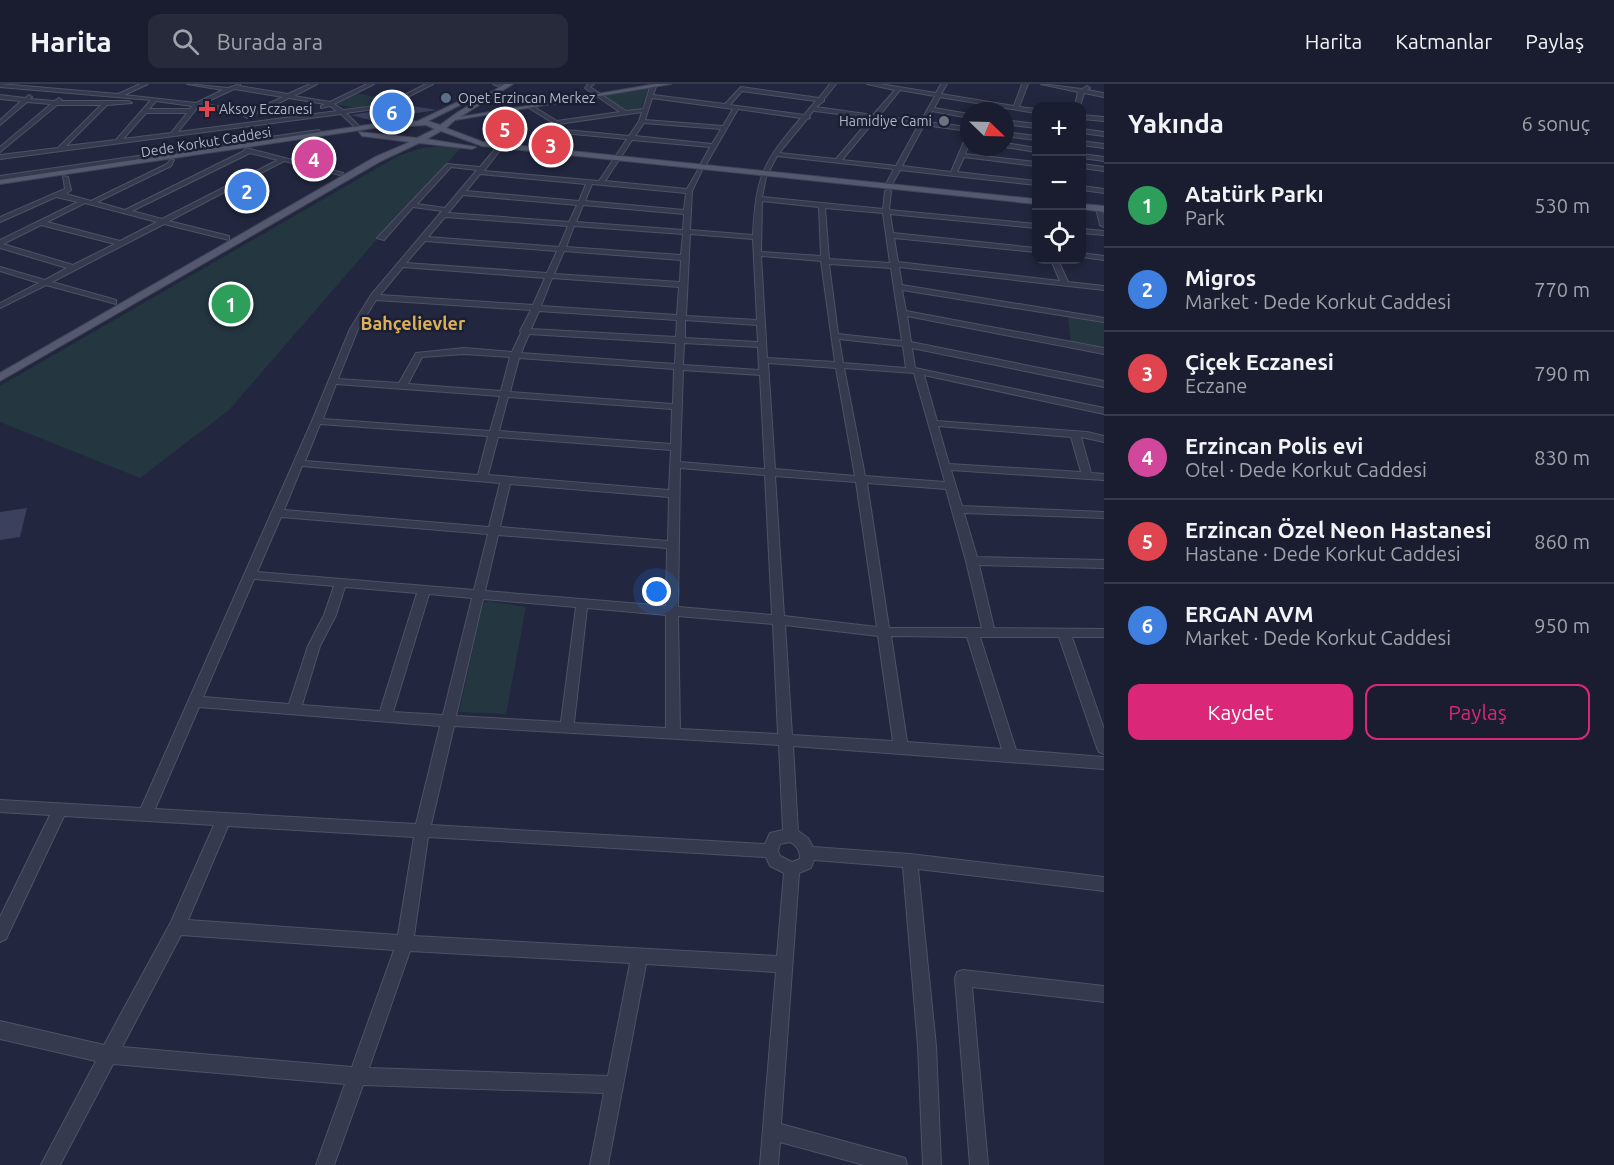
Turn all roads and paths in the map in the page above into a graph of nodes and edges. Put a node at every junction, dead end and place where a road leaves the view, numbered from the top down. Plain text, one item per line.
1 (77, 84) edge
2 (145, 84) edge
3 (190, 84) edge
4 (239, 84) edge
5 (314, 84) edge
6 (370, 84) edge
7 (430, 84) edge
8 (498, 84) edge
9 (510, 84) edge
10 (591, 84) edge
11 (668, 84) edge
12 (736, 84) edge
13 (778, 84) edge
14 (833, 84) edge
15 (870, 84) edge
16 (944, 84) edge
17 (1025, 84) edge
18 (1044, 84) edge
19 (1089, 84) edge
20 (0, 85) edge
21 (654, 85) edge
22 (895, 87) edge
23 (230, 88) junction
24 (39, 89) junction
25 (745, 90) junction
26 (68, 91) junction
27 (1083, 91) junction
28 (599, 94) junction
29 (783, 95) junction
30 (1104, 95) edge
31 (118, 96) junction
32 (287, 96) junction
33 (651, 96) junction
34 (938, 96) junction
35 (0, 98) edge
36 (26, 100) junction
37 (153, 101) junction
38 (1078, 102) edge
39 (55, 103) junction
40 (329, 103) junction
41 (105, 104) junction
42 (196, 105) junction
43 (456, 106) junction
44 (471, 106) junction
45 (529, 106) junction
46 (726, 106) junction
47 (736, 108) junction
48 (1016, 108) junction
49 (510, 109) junction
50 (815, 109) junction
51 (930, 109) junction
52 (646, 110) junction
53 (1032, 110) edge
54 (144, 111) junction
55 (191, 111) junction
56 (342, 112) junction
57 (253, 113) junction
58 (625, 113) junction
59 (960, 114) edge
60 (309, 115) junction
61 (873, 116) junction
62 (1086, 117) edge
63 (26, 118) dead end
64 (37, 118) junction
65 (14, 119) dead end
66 (1104, 119) edge
67 (642, 120) junction
68 (1, 121) edge
69 (450, 121) junction
70 (420, 123) junction
71 (556, 123) junction
72 (922, 123) junction
73 (1014, 123) edge
74 (1032, 125) edge
75 (225, 127) junction
76 (358, 128) junction
77 (442, 128) junction
78 (724, 128) junction
79 (960, 128) edge
80 (551, 130) junction
81 (319, 132) dead end
82 (1086, 132) edge
83 (173, 134) junction
84 (1104, 134) edge
85 (1014, 135) edge
86 (1032, 137) edge
87 (391, 138) junction
88 (631, 138) junction
89 (118, 141) junction
90 (416, 142) junction
91 (1086, 144) edge
92 (1094, 145) junction
93 (234, 146) junction
94 (714, 146) junction
95 (1014, 146) edge
96 (1104, 146) edge
97 (60, 148) junction
98 (498, 149) junction
99 (1032, 149) edge
100 (0, 150) edge
101 (535, 150) junction
102 (247, 151) junction
103 (776, 154) junction
104 (0, 156) edge
105 (961, 156) edge
106 (969, 156) edge
107 (1086, 157) edge
108 (1095, 158) junction
109 (1104, 159) edge
110 (282, 160) junction
111 (616, 160) junction
112 (172, 161) junction
113 (838, 161) junction
114 (1032, 164) edge
115 (898, 167) junction
116 (1086, 167) edge
117 (701, 169) junction
118 (1104, 169) edge
119 (481, 171) junction
120 (340, 173) junction
121 (954, 173) junction
122 (763, 176) junction
123 (65, 177) junction
124 (0, 182) edge
125 (590, 182) junction
126 (601, 182) junction
127 (1032, 183) edge
128 (1086, 188) edge
129 (888, 189) junction
130 (1104, 190) edge
131 (689, 191) junction
132 (461, 193) junction
133 (61, 195) junction
134 (758, 199) junction
135 (88, 202) junction
136 (581, 203) junction
137 (822, 204) junction
138 (411, 205) junction
139 (1032, 206) edge
140 (1086, 209) edge
141 (0, 210) edge
142 (886, 210) junction
143 (1103, 211) edge
144 (125, 212) junction
145 (446, 212) junction
146 (688, 212) junction
147 (14, 214) junction
148 (0, 220) edge
149 (161, 222) junction
150 (41, 223) junction
151 (571, 225) junction
152 (1104, 225) edge
153 (1032, 226) edge
154 (1086, 231) edge
155 (1104, 233) edge
156 (686, 234) junction
157 (889, 235) junction
158 (756, 237) junction
159 (226, 238) junction
160 (381, 238) dead end
161 (424, 238) junction
162 (120, 243) junction
163 (0, 244) edge
164 (561, 249) junction
165 (1032, 250) edge
166 (757, 254) junction
167 (1086, 256) edge
168 (685, 258) junction
169 (1104, 258) edge
170 (825, 260) junction
171 (1057, 264) edge
172 (401, 265) junction
173 (894, 265) junction
174 (73, 267) junction
175 (0, 269) edge
176 (548, 276) junction
177 (44, 282) junction
178 (1065, 284) junction
179 (683, 285) junction
180 (898, 287) junction
181 (1104, 288) edge
182 (0, 295) edge
183 (374, 297) junction
184 (13, 299) junction
185 (113, 302) junction
186 (0, 306) edge
187 (533, 308) junction
188 (902, 313) junction
189 (681, 317) junction
190 (1104, 320) edge
191 (760, 323) junction
192 (524, 331) junction
193 (834, 336) junction
194 (680, 341) junction
195 (907, 344) junction
196 (761, 345) junction
197 (1104, 351) edge
198 (515, 356) junction
199 (762, 360) junction
200 (841, 365) junction
201 (0, 367) edge
202 (678, 368) junction
203 (914, 370) junction
204 (762, 373) junction
205 (0, 378) edge
206 (333, 381) junction
207 (1104, 384) edge
208 (403, 385) junction
209 (505, 394) junction
210 (677, 406) junction
211 (1104, 411) edge
212 (317, 421) junction
213 (932, 423) junction
214 (496, 433) junction
215 (1075, 434) junction
216 (1104, 439) edge
217 (675, 447) junction
218 (298, 463) junction
219 (675, 465) junction
220 (945, 467) junction
221 (770, 473) junction
222 (1086, 474) junction
223 (1104, 477) edge
224 (482, 478) junction
225 (506, 480) junction
226 (861, 480) junction
227 (950, 486) junction
228 (674, 494) junction
229 (957, 509) junction
230 (277, 513) junction
231 (1104, 515) edge
232 (495, 530) junction
233 (672, 545) junction
234 (972, 561) junction
235 (1104, 564) edge
236 (250, 575) junction
237 (341, 583) junction
238 (424, 590) junction
239 (477, 594) junction
240 (582, 603) junction
241 (670, 610) junction
242 (778, 620) junction
243 (885, 632) junction
244 (972, 632) junction
245 (989, 632) junction
246 (1064, 633) junction
247 (1104, 633) edge
248 (196, 702) junction
249 (294, 709) junction
250 (385, 717) junction
251 (448, 721) junction
252 (567, 728) junction
253 (674, 735) junction
254 (786, 741) junction
255 (901, 747) junction
256 (1104, 748) edge
257 (1011, 756) junction
258 (1104, 763) edge
259 (0, 806) edge
260 (60, 809) junction
261 (146, 814) junction
262 (224, 819) junction
263 (422, 830) junction
264 (791, 835) junction
265 (770, 851) junction
266 (808, 853) junction
267 (910, 861) junction
268 (792, 869) junction
269 (1104, 884) edge
270 (177, 927) junction
271 (0, 933) edge
272 (405, 943) junction
273 (640, 955) junction
274 (784, 964) junction
275 (1104, 994) edge
276 (0, 1030) edge
277 (108, 1056) junction
278 (357, 1076) junction
279 (615, 1085) junction
280 (772, 1131) junction
281 (50, 1165) edge
282 (325, 1165) edge
283 (599, 1165) edge
284 (769, 1165) edge
285 (898, 1165) edge
286 (932, 1165) edge
287 (979, 1165) edge

1 - 26 street
2 - 31 street
3 - 23 street
4 - 23 street
5 - 32 street
6 - 40 street
7 - 56 street
8 - 43 main road
9 - 44 main road
10 - 28 street
11 - 21 main road
12 - 25 street
13 - 29 street
14 - 50 street
15 - 22 street
16 - 34 street
17 - 48 street
18 - 27 street
19 - 27 street
20 - 24 street
21 - 28 main road
21 - 33 street
22 - 34 street
22 - 61 street
23 - 32 street
23 - 42 street
24 - 26 street
24 - 36 street
25 - 29 street
25 - 46 street
26 - 31 street
26 - 39 street
27 - 30 street
27 - 38 street
28 - 45 main road
28 - 58 street
29 - 50 street
31 - 37 street
32 - 40 street
32 - 57 street
33 - 46 street
33 - 52 street
34 - 48 street
34 - 51 street
35 - 36 street
36 - 39 street
36 - 68 street
37 - 41 street
37 - 42 street
37 - 54 street
39 - 41 street
39 - 64 street
40 - 56 street
40 - 60 street
41 - 97 street
42 - 55 street
42 - 57 street
43 - 44 main road
43 - 70 main road
44 - 49 main road
44 - 69 main road
45 - 49 main road
45 - 71 street
46 - 47 street
47 - 50 street
47 - 78 street
48 - 53 street
49 - 69 main road
50 - 61 street
50 - 103 street
51 - 59 street
51 - 72 street
52 - 58 street
52 - 67 street
54 - 55 street
54 - 89 street
55 - 83 street
56 - 60 street
56 - 76 street
57 - 75 street
58 - 71 street
60 - 75 street
61 - 72 street
61 - 113 street
62 - 66 street
63 - 64 street
64 - 100 street
65 - 68 street
67 - 78 street
67 - 88 street
69 - 77 main road
70 - 76 main road, Dede Korkut Caddesi
70 - 77 main road
70 - 87 main road
71 - 80 street
72 - 79 street
72 - 115 street
73 - 74 street
75 - 83 street
75 - 93 street
76 - 93 main road, Dede Korkut Caddesi
77 - 90 main road
77 - 101 main road
78 - 94 street
80 - 88 street
80 - 101 street
81 - 93 street
82 - 84 street
83 - 89 street
85 - 86 street
87 - 90 main road, Dede Korkut Caddesi
87 - 102 main road, Dede Korkut Caddesi
87 - 120 main road
88 - 94 street
88 - 111 street
89 - 97 street
90 - 98 main road, Dede Korkut Caddesi
90 - 205 main road
91 - 92 street
92 - 96 street
92 - 108 street
93 - 124 main road, Dede Korkut Caddesi
94 - 117 street
95 - 99 street
97 - 104 street
98 - 111 main road, Dede Korkut Caddesi
98 - 119 street
101 - 111 main road
102 - 110 street
102 - 112 main road, Dede Korkut Caddesi
102 - 144 street
103 - 113 street
103 - 122 street
105 - 121 street
106 - 114 street
107 - 108 street
108 - 109 street
110 - 120 street
110 - 149 street
111 - 117 main road
111 - 126 street
112 - 123 main road, Dede Korkut Caddesi
112 - 135 street
113 - 115 street
115 - 121 street
115 - 129 street
116 - 118 street
117 - 122 main road
117 - 131 street
119 - 125 street
119 - 132 street
119 - 138 street
120 - 159 main road
121 - 127 street
122 - 129 main road
122 - 134 street
123 - 124 main road, Dede Korkut Caddesi
123 - 133 street
125 - 126 street
125 - 136 street
126 - 131 street
128 - 130 street
129 - 139 main road
129 - 142 street
131 - 146 street
132 - 136 street
132 - 145 street
133 - 135 street
133 - 147 street
134 - 137 street
134 - 158 street
135 - 144 street
135 - 150 street
136 - 146 street
136 - 151 street
137 - 142 street
137 - 170 street
138 - 145 street
138 - 160 street
140 - 143 main road
141 - 147 street
142 - 153 street
142 - 157 street
143 - 152 street
144 - 149 street
145 - 151 street
145 - 161 street
146 - 156 street
147 - 148 street
149 - 159 street
149 - 162 street
150 - 162 street
150 - 163 street
151 - 156 street
151 - 164 street
154 - 155 street
156 - 158 street
156 - 168 street
157 - 165 street
157 - 173 street
158 - 166 street
159 - 185 main road
161 - 164 street
161 - 172 street
162 - 174 street
163 - 174 street
164 - 168 street
164 - 176 street
166 - 170 street
166 - 191 street
167 - 169 street
168 - 179 street
170 - 173 street
170 - 193 street
171 - 178 street
172 - 176 street
172 - 183 street
173 - 178 street
173 - 180 street
174 - 177 street
175 - 177 street
176 - 179 street
176 - 187 street
177 - 184 street
177 - 185 street
178 - 181 street
179 - 189 street
180 - 188 street
180 - 190 street
182 - 184 street
183 - 187 street
183 - 206 street
184 - 186 street
185 - 201 main road
187 - 189 street
187 - 192 street
188 - 195 street
188 - 197 street
189 - 191 street
189 - 194 street
191 - 196 street
192 - 194 street
192 - 198 street
193 - 195 street
193 - 200 street
194 - 196 street
194 - 202 street
195 - 203 street
195 - 207 street
196 - 199 street
198 - 202 street
198 - 208 street
198 - 209 street
199 - 200 street
199 - 204 street
200 - 203 street
200 - 226 street
202 - 204 street
202 - 210 street
203 - 211 street
203 - 213 street
204 - 221 street
206 - 208 street
206 - 212 street
208 - 209 street
209 - 210 street
209 - 214 street
210 - 217 street
212 - 214 street
212 - 218 street
213 - 215 street
213 - 220 street
214 - 217 street
214 - 224 street
215 - 216 street
215 - 222 street
217 - 219 street
218 - 224 street
218 - 230 street
219 - 221 street
219 - 228 street
220 - 222 street
220 - 227 street
221 - 226 street
221 - 242 street
222 - 223 street
224 - 225 street
225 - 228 street
225 - 232 street
226 - 227 street
226 - 243 street
227 - 229 street
228 - 233 street
229 - 231 street
229 - 234 street
230 - 232 street
230 - 236 street
232 - 233 street
232 - 239 street
233 - 241 street
234 - 235 street
234 - 245 street
236 - 237 street
236 - 248 street
237 - 238 street
237 - 249 street
238 - 239 street
238 - 250 street
239 - 240 street
239 - 251 street
240 - 241 street
240 - 252 street
241 - 242 street
241 - 253 street
242 - 243 street
242 - 254 street
243 - 244 street
243 - 255 street
244 - 245 street
244 - 257 street
245 - 246 street
246 - 247 street
246 - 256 street
248 - 249 street
248 - 261 street
249 - 250 street
250 - 251 street
251 - 252 street
251 - 263 street
252 - 253 street
253 - 254 street
254 - 255 street
254 - 264 street
255 - 257 street
257 - 258 street
259 - 260 street
260 - 261 street
260 - 271 street
261 - 262 street
262 - 263 street
262 - 270 street
263 - 265 street
263 - 272 street
264 - 265 street
264 - 266 street
265 - 268 street
266 - 267 street
266 - 268 street
267 - 269 street
267 - 286 street
268 - 274 street
270 - 272 street
270 - 277 street
272 - 273 street
272 - 278 street
273 - 274 street
273 - 279 street
274 - 280 street
275 - 287 street
276 - 277 street
277 - 278 street
277 - 281 street
278 - 279 street
278 - 282 street
279 - 283 street
280 - 284 street
280 - 285 street

